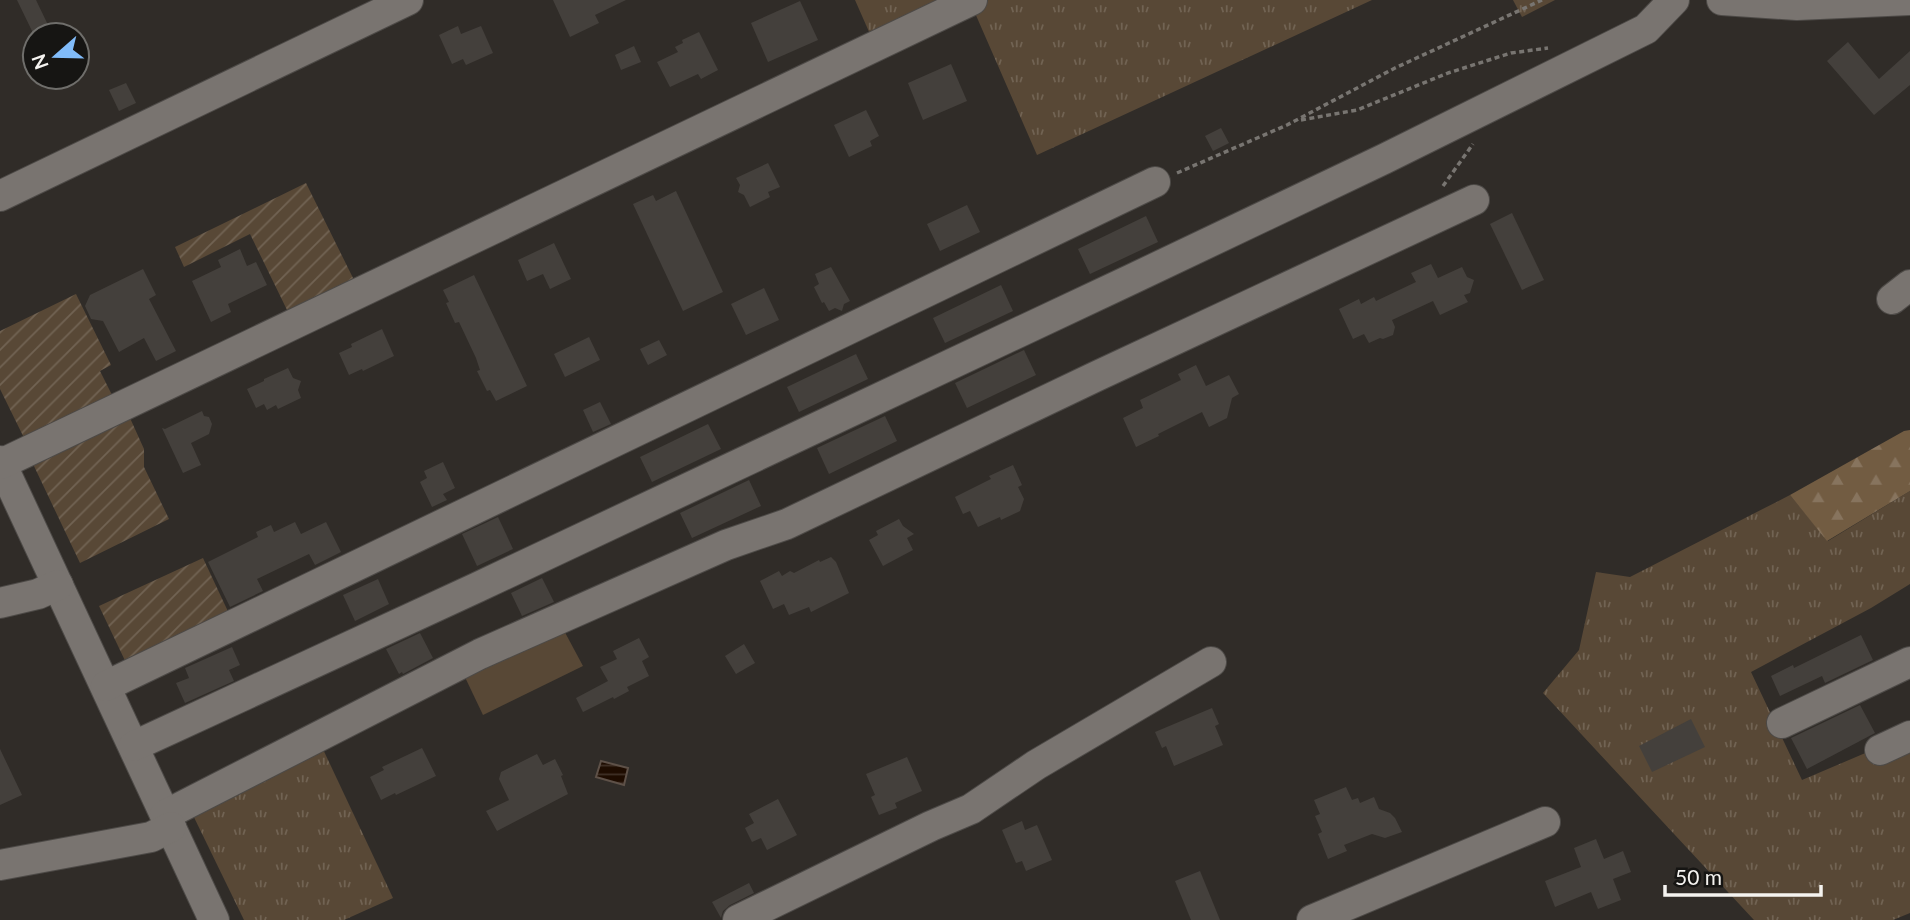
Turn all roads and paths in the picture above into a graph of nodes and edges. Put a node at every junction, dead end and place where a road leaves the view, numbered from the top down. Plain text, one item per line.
1 (408, 0) edge
2 (972, 0) edge
3 (1542, 0) edge
4 (1674, 0) edge
5 (1722, 0) edge
6 (1910, 0) edge
7 (1798, 3) edge
8 (1554, 47) dead end
9 (1297, 120) junction
10 (1155, 182) joint
11 (0, 196) edge
12 (1474, 200) dead end
13 (1, 463) edge
14 (58, 585) junction
15 (0, 603) edge
16 (1211, 662) dead end
17 (1910, 662) edge
18 (106, 686) junction
19 (1782, 723) dead end
20 (1910, 736) edge
21 (134, 746) junction
22 (1880, 750) dead end
23 (168, 821) junction
24 (1545, 822) dead end
25 (0, 865) edge
26 (214, 920) edge
27 (738, 920) edge
28 (1312, 920) edge

1 - 11 street
2 - 13 street
3 - 9 path
4 - 21 street
5 - 7 street
6 - 7 street
8 - 9 path
9 - 10 path
10 - 18 street
12 - 23 street
13 - 14 street
14 - 15 street
14 - 18 street
16 - 27 street
17 - 19 street
18 - 21 street
20 - 22 street
21 - 23 street
23 - 25 street
23 - 26 street
24 - 28 street

